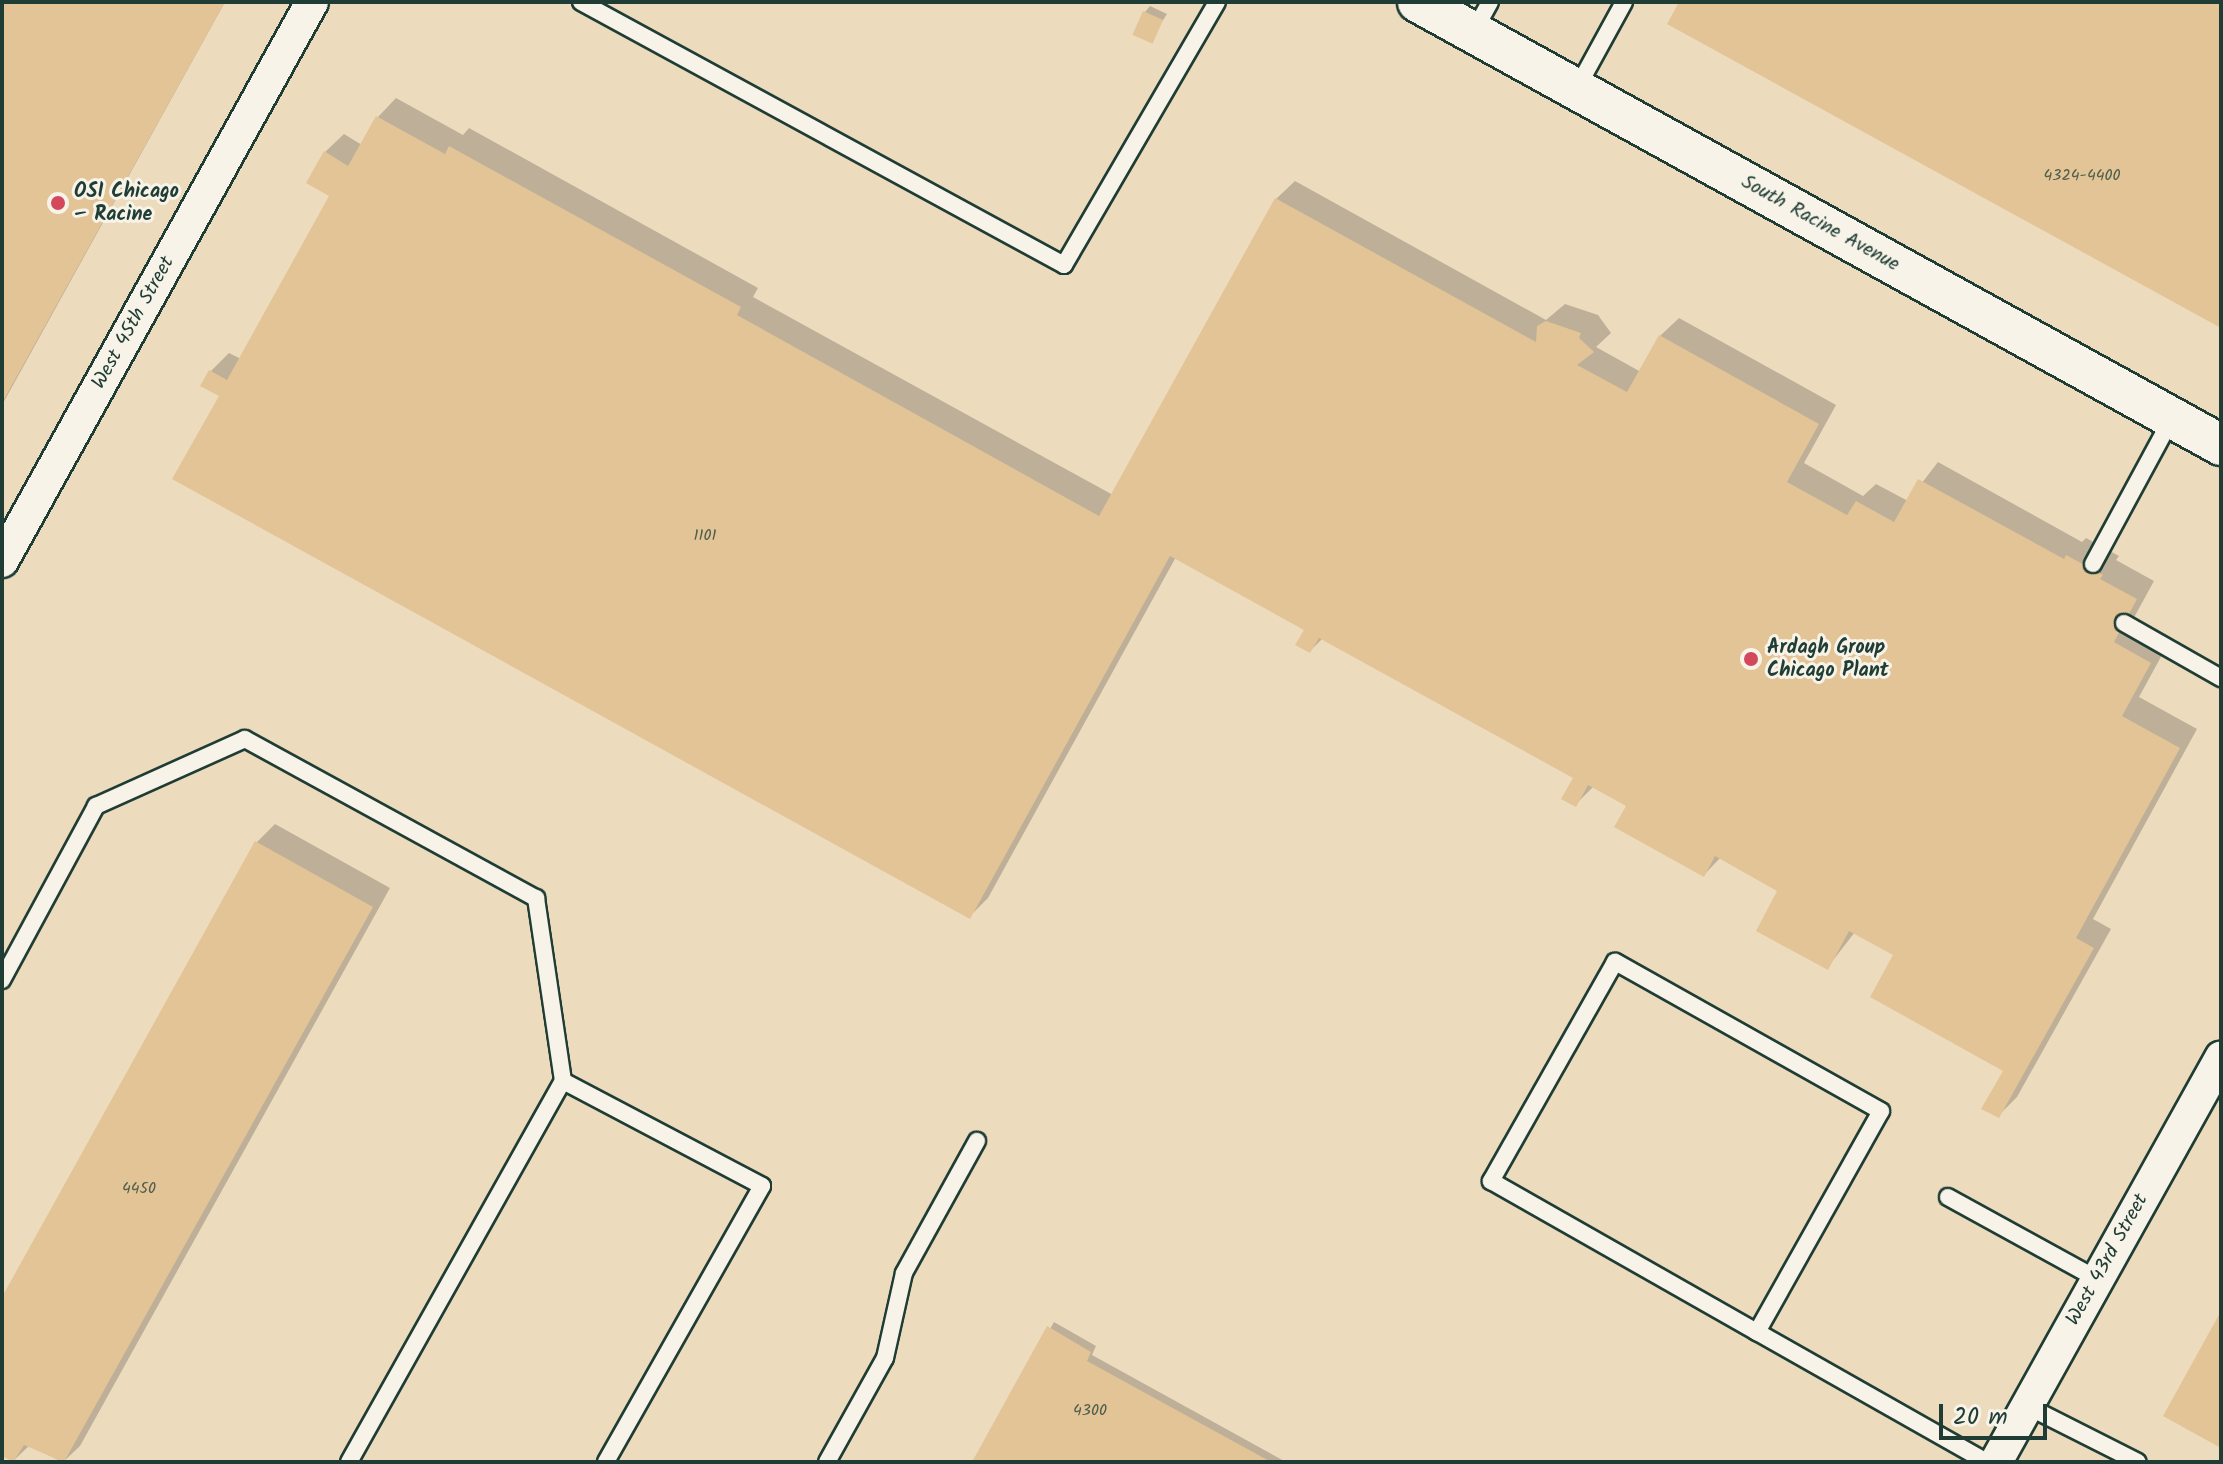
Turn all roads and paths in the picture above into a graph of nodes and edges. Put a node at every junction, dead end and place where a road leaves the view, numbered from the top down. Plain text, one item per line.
1 (312, 2) edge
2 (581, 2) edge
3 (1217, 2) edge
4 (1418, 2) edge
5 (1624, 2) edge
6 (1482, 17) edge
7 (1576, 89) junction
8 (2172, 418) junction
9 (2221, 445) edge
10 (2, 561) edge
11 (2093, 564) dead end
12 (2124, 623) dead end
13 (2221, 678) edge
14 (2, 980) edge
15 (2221, 1057) edge
16 (563, 1081) junction
17 (977, 1141) dead end
18 (1948, 1197) dead end
19 (2097, 1279) junction
20 (1757, 1332) junction
21 (2027, 1406) junction
22 (349, 1462) edge
23 (606, 1462) edge
24 (827, 1462) edge
25 (1987, 1462) edge
26 (1996, 1462) edge
27 (2138, 1462) edge

1 - 10 street, West 45th Street
2 - 3 lane
4 - 6 street, South Racine Avenue
5 - 7 lane
6 - 7 street, South Racine Avenue
7 - 8 street, South Racine Avenue
8 - 9 street, South Racine Avenue
8 - 11 lane
12 - 13 lane
14 - 16 lane
15 - 19 street, West 43rd Street
16 - 22 lane
16 - 23 lane
17 - 24 lane
18 - 19 lane
19 - 21 street, West 43rd Street
20 - 20 lane
20 - 25 lane
21 - 26 street, West 43rd Street
21 - 27 lane

